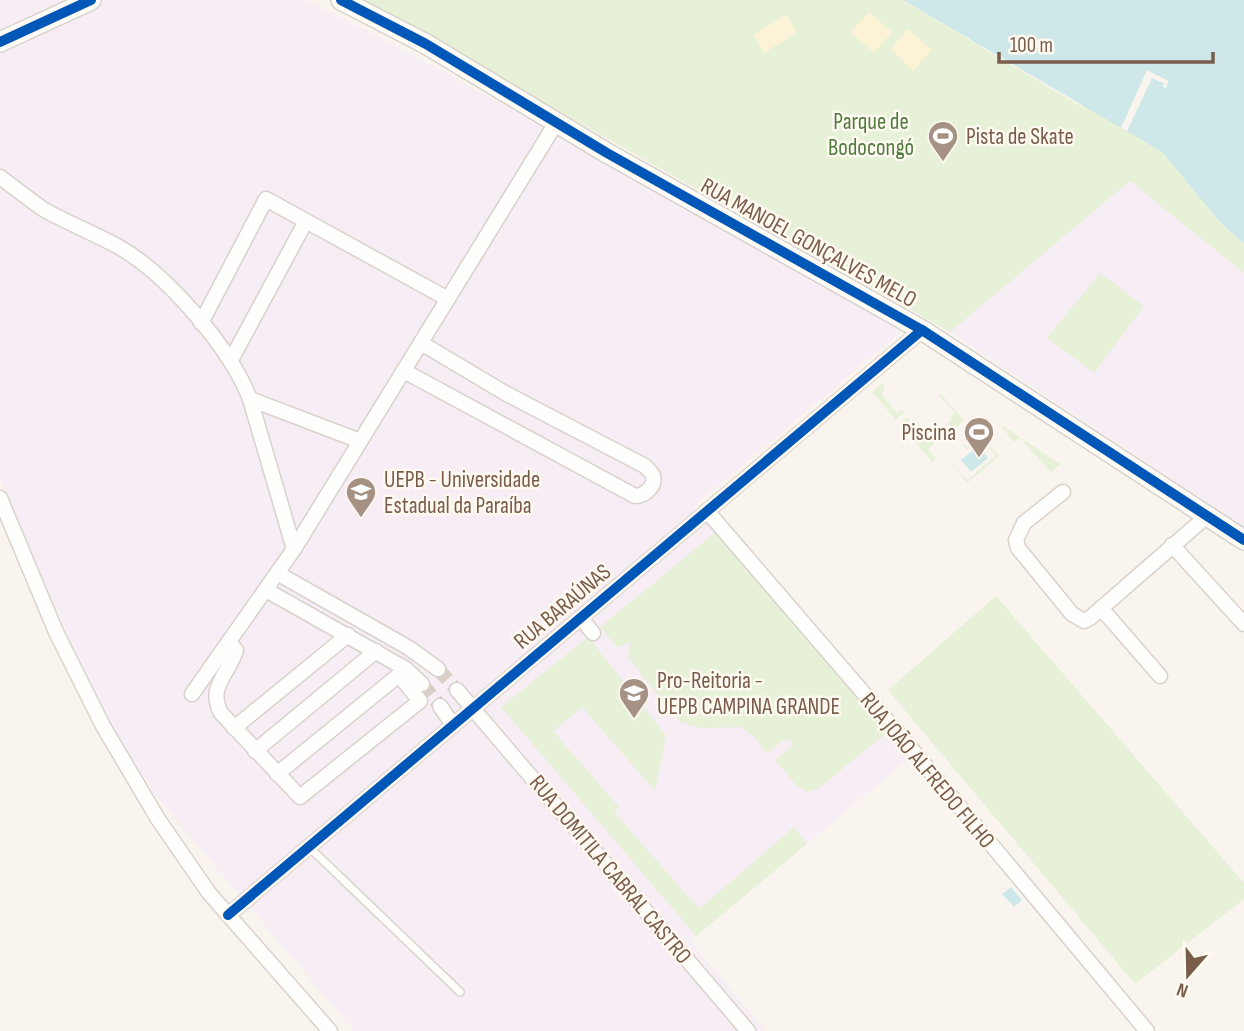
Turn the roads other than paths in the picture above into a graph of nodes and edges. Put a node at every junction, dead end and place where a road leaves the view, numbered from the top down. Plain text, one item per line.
1 (91, 0) edge
2 (341, 0) edge
3 (0, 42) edge
4 (556, 123) junction
5 (0, 177) edge
6 (306, 220) junction
7 (448, 299) junction
8 (201, 323) junction
9 (922, 330) junction
10 (421, 343) junction
11 (231, 360) junction
12 (404, 371) junction
13 (250, 399) junction
14 (360, 441) junction
15 (1063, 492) dead end
16 (0, 498) edge
17 (707, 511) junction
18 (1207, 516) junction
19 (1244, 540) edge
20 (1172, 545) junction
21 (294, 549) junction
22 (277, 573) junction
23 (266, 590) junction
24 (1101, 608) junction
25 (581, 618) junction
26 (1244, 624) edge
27 (593, 633) dead end
28 (348, 635) junction
29 (229, 642) junction
30 (376, 651) junction
31 (402, 672) junction
32 (1160, 676) dead end
33 (457, 690) tunnel mouth
34 (192, 694) dead end
35 (440, 706) tunnel mouth
36 (474, 708) junction
37 (453, 725) junction
38 (234, 728) junction
39 (256, 751) junction
40 (277, 774) junction
41 (309, 847) junction
42 (228, 915) junction
43 (460, 992) dead end
44 (330, 1031) edge
45 (748, 1031) edge
46 (1147, 1031) edge

1 - 3 street
2 - 4 street, RUA MANOEL GONÇALVES MELO
4 - 7 street
4 - 9 street, RUA MANOEL GONÇALVES MELO
5 - 8 street
6 - 7 street
6 - 8 street
6 - 11 street
7 - 10 street
8 - 11 street
9 - 17 street, RUA BARAÚNAS
9 - 18 street, RUA MANOEL GONÇALVES MELO
10 - 12 street
10 - 12 street
11 - 13 street
12 - 14 street
13 - 14 street
13 - 21 street
14 - 21 street
15 - 24 street
16 - 42 street
17 - 25 street, RUA BARAÚNAS
17 - 46 street, RUA JOÃO ALFREDO FILHO
18 - 19 street, RUA MANOEL GONÇALVES MELO
18 - 20 street
20 - 24 street
20 - 26 street
21 - 22 street
22 - 23 street
22 - 31 street
23 - 28 street
23 - 29 street
24 - 32 street
25 - 27 street
25 - 36 street, RUA BARAÚNAS
28 - 30 street
28 - 38 street
29 - 34 street
29 - 38 street
30 - 31 street
30 - 39 street
31 - 40 street
31 - 40 street
33 - 36 street, RUA DOMITILA CABRAL CASTRO
35 - 37 street
36 - 37 street, RUA BARAÚNAS
36 - 45 street, RUA DOMITILA CABRAL CASTRO
37 - 41 street, RUA BARAÚNAS
38 - 39 street
39 - 40 street
41 - 42 street, RUA BARAÚNAS
41 - 43 lane
42 - 44 street

